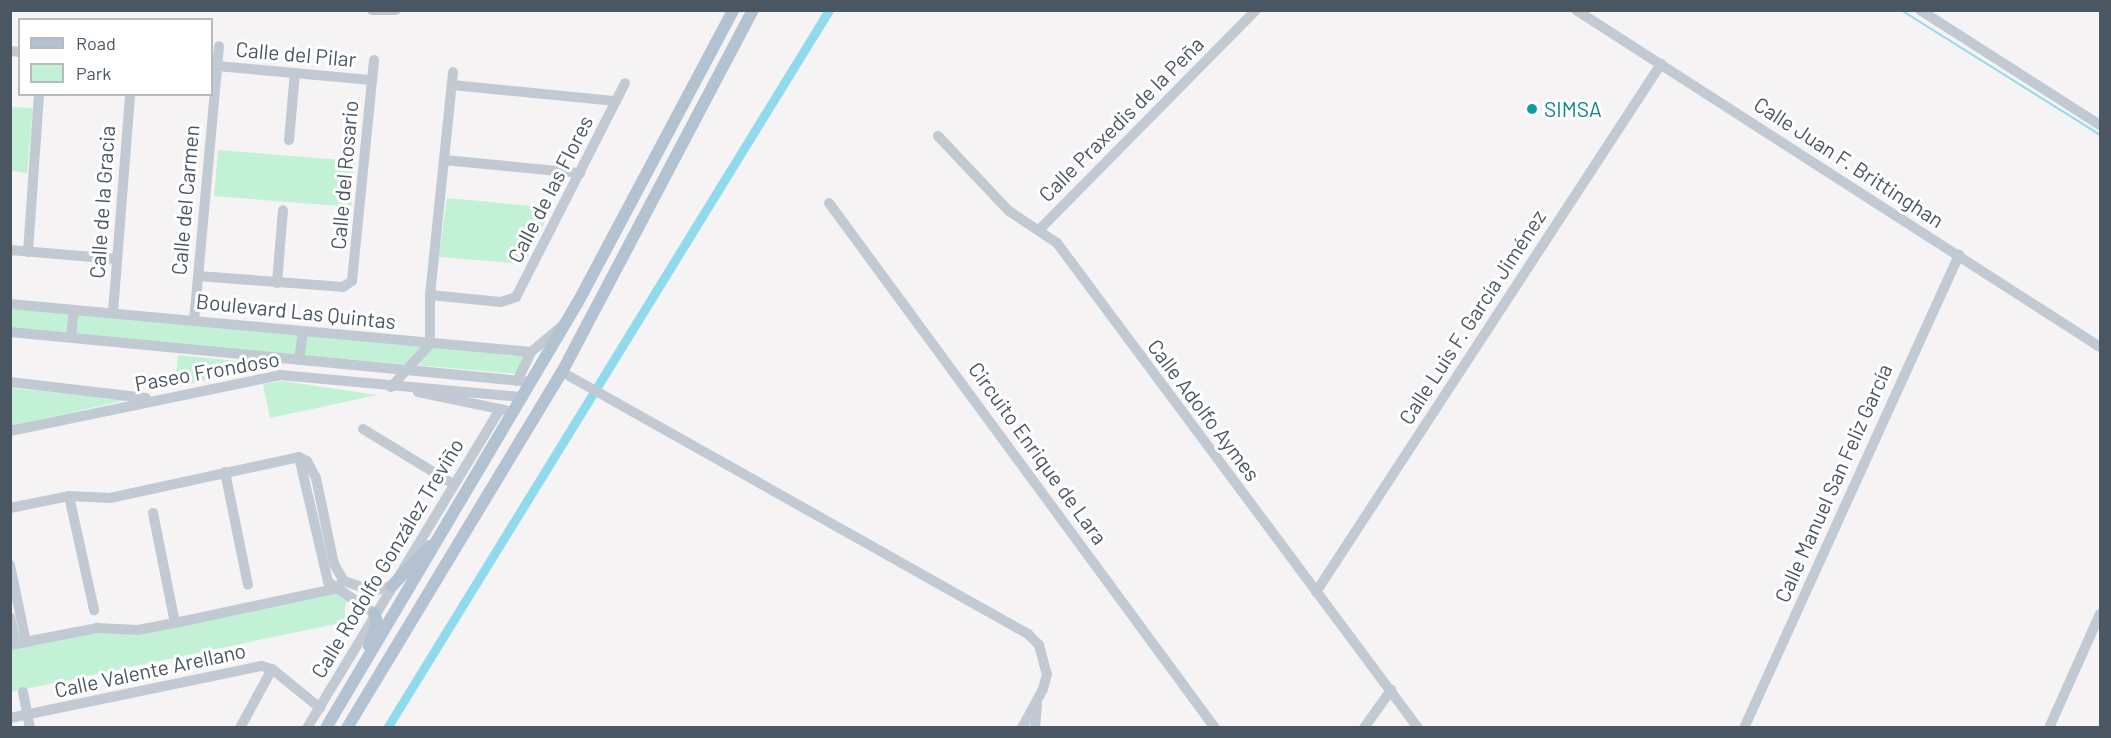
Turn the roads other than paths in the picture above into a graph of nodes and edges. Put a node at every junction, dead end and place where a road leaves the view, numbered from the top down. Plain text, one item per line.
1 (372, 10) edge
2 (396, 10) edge
3 (726, 10) edge
4 (733, 10) edge
5 (753, 10) edge
6 (1256, 10) edge
7 (1576, 10) edge
8 (1920, 10) edge
9 (219, 46) dead end
10 (709, 56) junction
11 (374, 60) dead end
12 (1661, 64) junction
13 (217, 66) junction
14 (453, 72) dead end
15 (295, 73) junction
16 (372, 80) junction
17 (625, 83) dead end
18 (452, 85) junction
19 (39, 96) edge
20 (130, 96) edge
21 (616, 101) junction
22 (2100, 125) edge
23 (938, 136) dead end
24 (289, 140) dead end
25 (444, 160) junction
26 (580, 173) junction
27 (829, 203) dead end
28 (283, 210) dead end
29 (1040, 229) junction
30 (10, 250) edge
31 (28, 252) junction
32 (1959, 255) junction
33 (117, 259) junction
34 (198, 276) junction
35 (277, 283) junction
36 (430, 295) junction
37 (10, 304) edge
38 (74, 310) junction
39 (113, 312) junction
40 (194, 321) junction
41 (567, 322) junction
42 (10, 332) edge
43 (303, 333) junction
44 (71, 337) junction
45 (430, 344) junction
46 (2100, 347) edge
47 (531, 352) junction
48 (299, 360) junction
49 (406, 371) junction
50 (562, 372) junction
51 (517, 381) junction
52 (10, 382) edge
53 (532, 382) junction
54 (391, 387) junction
55 (412, 390) junction
56 (463, 390) junction
57 (484, 392) junction
58 (523, 397) junction
59 (155, 399) junction
60 (462, 404) junction
61 (483, 407) junction
62 (500, 409) junction
63 (515, 411) junction
64 (363, 429) dead end
65 (10, 431) edge
66 (299, 457) junction
67 (225, 472) junction
68 (453, 484) junction
69 (69, 496) junction
70 (10, 508) edge
71 (153, 513) dead end
72 (441, 540) junction
73 (10, 565) edge
74 (12, 578) edge
75 (344, 581) junction
76 (248, 585) dead end
77 (392, 586) junction
78 (333, 589) junction
79 (1316, 592) junction
80 (94, 610) dead end
81 (374, 613) junction
82 (2100, 614) edge
83 (10, 617) edge
84 (175, 623) junction
85 (17, 643) edge
86 (367, 660) junction
87 (272, 669) junction
88 (1391, 690) junction
89 (23, 692) dead end
90 (1037, 701) junction
91 (320, 708) junction
92 (28, 715) junction
93 (10, 718) edge
94 (30, 728) edge
95 (240, 728) edge
96 (308, 728) edge
97 (326, 728) edge
98 (347, 728) edge
99 (1022, 728) edge
100 (1035, 728) edge
101 (1215, 728) edge
102 (1365, 728) edge
103 (1418, 728) edge
104 (1744, 728) edge
105 (2049, 728) edge

1 - 2 street
3 - 10 main road
4 - 10 main road
5 - 50 main road
6 - 29 street, Calle Praxedis de la Peña
7 - 12 street, Calle Juan F. Brittinghan
8 - 22 street
9 - 13 street, Calle del Carmen
10 - 41 main road
11 - 16 street, Calle del Rosario
12 - 32 street, Calle Juan F. Brittinghan
12 - 79 street, Calle Luis F. García Jiménez
13 - 15 street, Calle del Pilar
13 - 34 street, Calle del Carmen
14 - 18 street
15 - 16 street, Calle del Pilar
15 - 24 street
16 - 35 street, Calle del Rosario
17 - 21 street, Calle de las Flores
18 - 21 street
18 - 25 street
19 - 31 street
20 - 33 street, Calle de la Gracia
21 - 26 street, Calle de las Flores
23 - 29 street, Calle Adolfo Aymes
25 - 26 street
25 - 36 street
26 - 36 street, Calle de las Flores
27 - 101 street, Circuito Enrique de Lara
28 - 35 street
29 - 79 street, Calle Adolfo Aymes
30 - 31 street
31 - 33 street
32 - 46 street, Calle Juan F. Brittinghan
32 - 104 street, Calle Manuel San Feliz García
33 - 39 street, Calle de la Gracia
34 - 35 street
34 - 40 street, Calle del Carmen
36 - 45 street
37 - 38 street, Boulevard Las Quintas
38 - 39 street, Boulevard Las Quintas
38 - 44 street
39 - 40 street, Boulevard Las Quintas
40 - 43 street, Boulevard Las Quintas
41 - 47 street
41 - 53 main road
42 - 44 street
43 - 45 street, Boulevard Las Quintas
43 - 48 street
44 - 48 street
45 - 47 street, Boulevard Las Quintas
45 - 49 street
47 - 51 street
48 - 49 street
49 - 51 street
49 - 54 street
50 - 90 street
50 - 98 main road
51 - 53 street
52 - 59 street
53 - 58 main road
54 - 55 street, Paseo Frondoso
54 - 59 street, Paseo Frondoso
55 - 56 street, Paseo Frondoso
55 - 60 street, Paseo Frondoso
56 - 57 street, Paseo Frondoso
56 - 60 street
57 - 58 street, Paseo Frondoso
57 - 61 street
58 - 63 main road
59 - 65 street, Paseo Frondoso
60 - 61 street, Paseo Frondoso
61 - 62 street, Paseo Frondoso
62 - 63 street, Paseo Frondoso
62 - 68 street, Calle Rodolfo González Treviño
63 - 72 main road
64 - 68 street
66 - 67 street
66 - 75 street
66 - 78 street
67 - 69 street
67 - 76 street
68 - 77 street, Calle Rodolfo González Treviño
69 - 70 street
69 - 80 street
71 - 84 street
72 - 77 main road
72 - 86 main road
73 - 74 street
74 - 85 street
75 - 77 street
75 - 78 street
77 - 81 street, Calle Rodolfo González Treviño
78 - 81 street
78 - 84 street
79 - 88 street, Calle Adolfo Aymes
81 - 86 main road
81 - 91 street, Calle Rodolfo González Treviño
82 - 105 street
83 - 85 street
84 - 85 street
86 - 97 main road
87 - 91 street, Calle Valente Arellano
87 - 92 street, Calle Valente Arellano
87 - 95 street
88 - 102 street
88 - 103 street, Calle Adolfo Aymes
89 - 92 street
90 - 99 street
90 - 100 street
91 - 96 street, Calle Rodolfo González Treviño
92 - 93 street, Calle Valente Arellano
92 - 94 street

